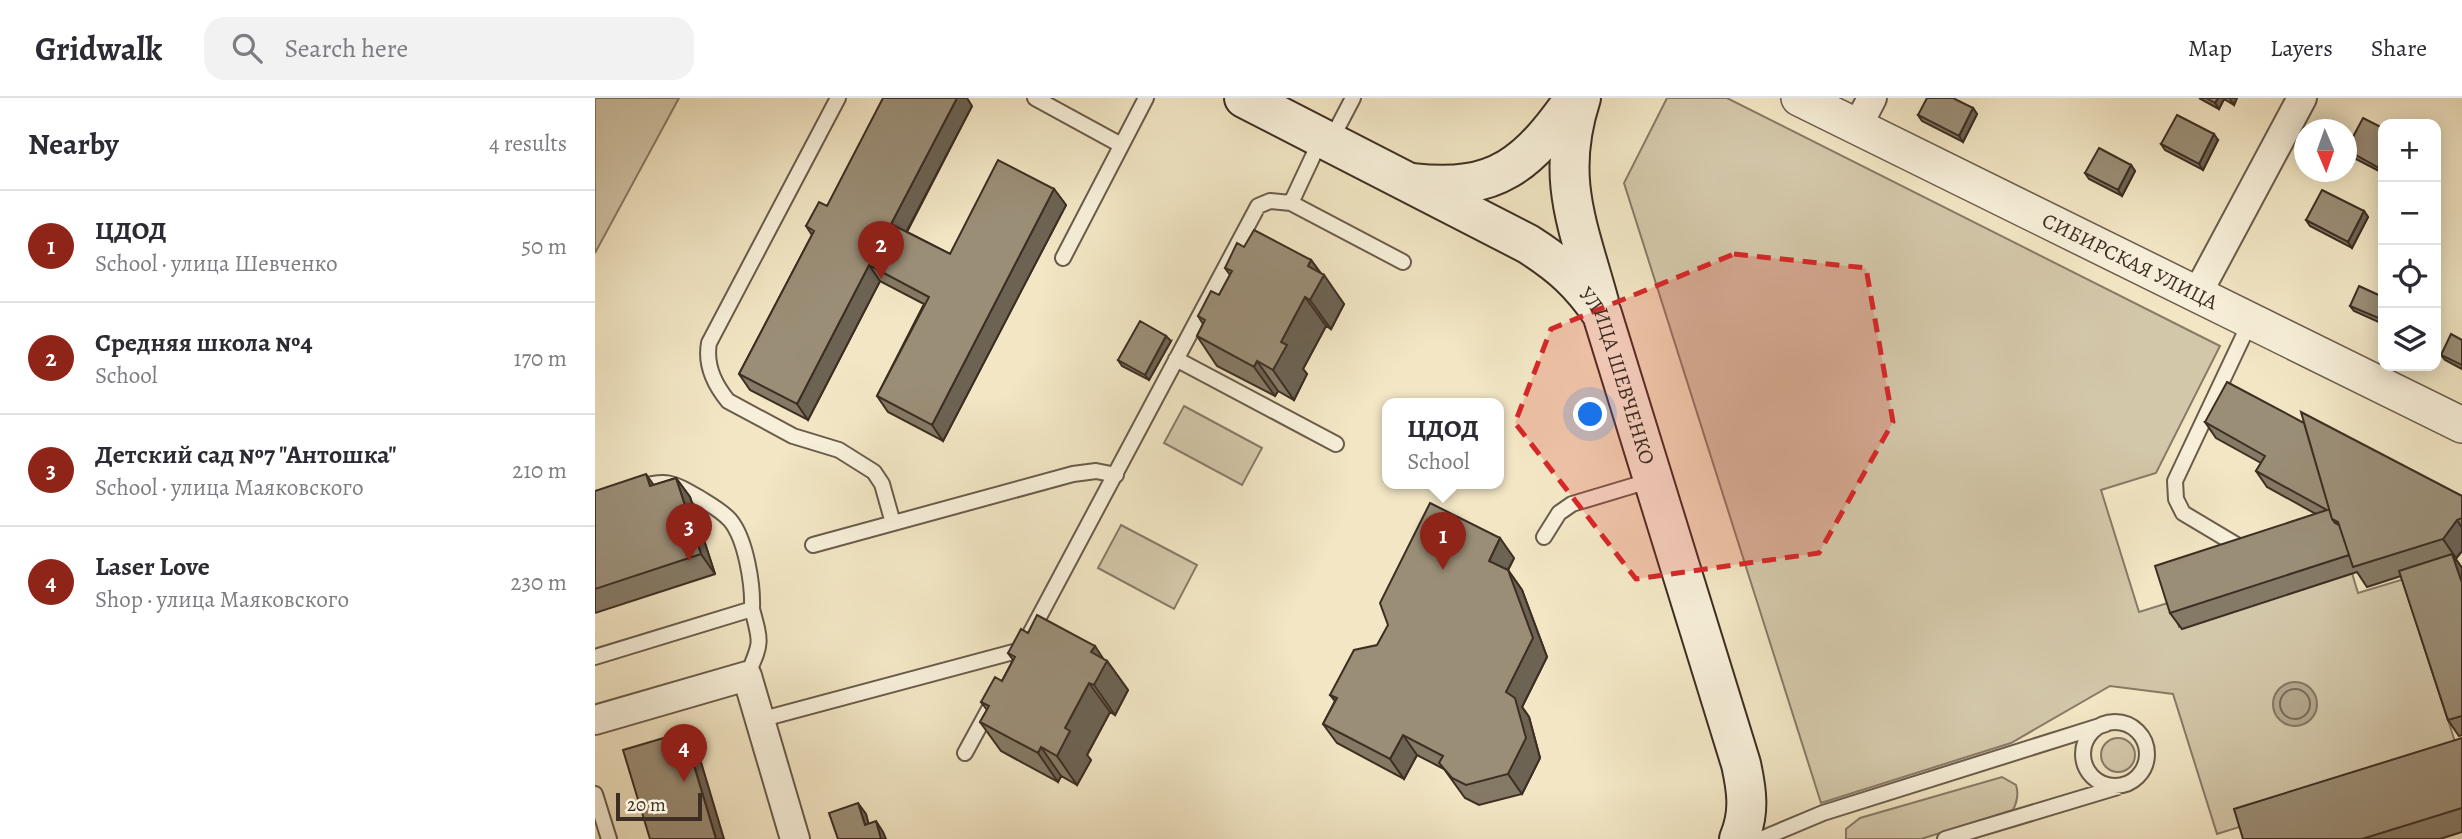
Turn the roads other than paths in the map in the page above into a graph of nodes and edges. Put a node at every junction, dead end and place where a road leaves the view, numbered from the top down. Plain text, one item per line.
1 (838, 98) edge
2 (1035, 98) edge
3 (1146, 98) edge
4 (1244, 98) edge
5 (1353, 98) edge
6 (1575, 98) edge
7 (1581, 98) edge
8 (1799, 98) edge
9 (2302, 98) edge
10 (1864, 113) edge
11 (1326, 140) junction
12 (1121, 145) junction
13 (1408, 182) junction
14 (1290, 204) junction
15 (1063, 258) dead end
16 (1403, 262) dead end
17 (2196, 296) junction
18 (1602, 314) junction
19 (2250, 322) junction
20 (1176, 359) junction
21 (2462, 425) edge
22 (1336, 444) dead end
23 (1116, 475) junction
24 (1653, 480) junction
25 (620, 493) edge
26 (893, 523) junction
27 (1543, 537) dead end
28 (813, 545) dead end
29 (2240, 547) edge
30 (752, 609) junction
31 (1021, 650) junction
32 (595, 657) edge
33 (1009, 673) edge
34 (747, 676) junction
35 (996, 696) edge
36 (595, 720) edge
37 (759, 720) junction
38 (2106, 724) junction
39 (965, 753) dead end
40 (2125, 785) junction
41 (595, 794) edge
42 (1748, 796) junction
43 (609, 839) edge
44 (795, 839) edge
45 (1739, 839) edge
46 (1761, 839) edge
47 (1945, 839) edge

1 - 26 lane
2 - 12 lane
3 - 12 lane
4 - 11 main road, УЛИЦА ШЕВЧЕНКО
5 - 11 lane
6 - 13 main road
7 - 18 main road
8 - 10 street, СИБИРСКАЯ УЛИЦА
9 - 17 street
10 - 17 street, СИБИРСКАЯ УЛИЦА
11 - 13 main road, УЛИЦА ШЕВЧЕНКО
11 - 14 lane
12 - 15 lane
13 - 18 main road, УЛИЦА ШЕВЧЕНКО
14 - 16 lane
14 - 20 lane
17 - 19 street, СИБИРСКАЯ УЛИЦА
18 - 24 main road, УЛИЦА ШЕВЧЕНКО
19 - 21 street, СИБИРСКАЯ УЛИЦА
19 - 29 lane
20 - 22 lane
20 - 23 lane
23 - 26 lane
23 - 31 lane
24 - 27 lane
24 - 42 main road, УЛИЦА ШЕВЧЕНКО
25 - 30 lane
26 - 28 lane
30 - 32 lane
30 - 34 lane
31 - 33 lane
31 - 37 lane
34 - 36 street
34 - 37 street
35 - 39 lane
37 - 44 street
38 - 40 lane
38 - 40 lane
38 - 46 lane
40 - 47 lane
41 - 43 lane
42 - 45 main road, УЛИЦА ШЕВЧЕНКО
42 - 46 lane

